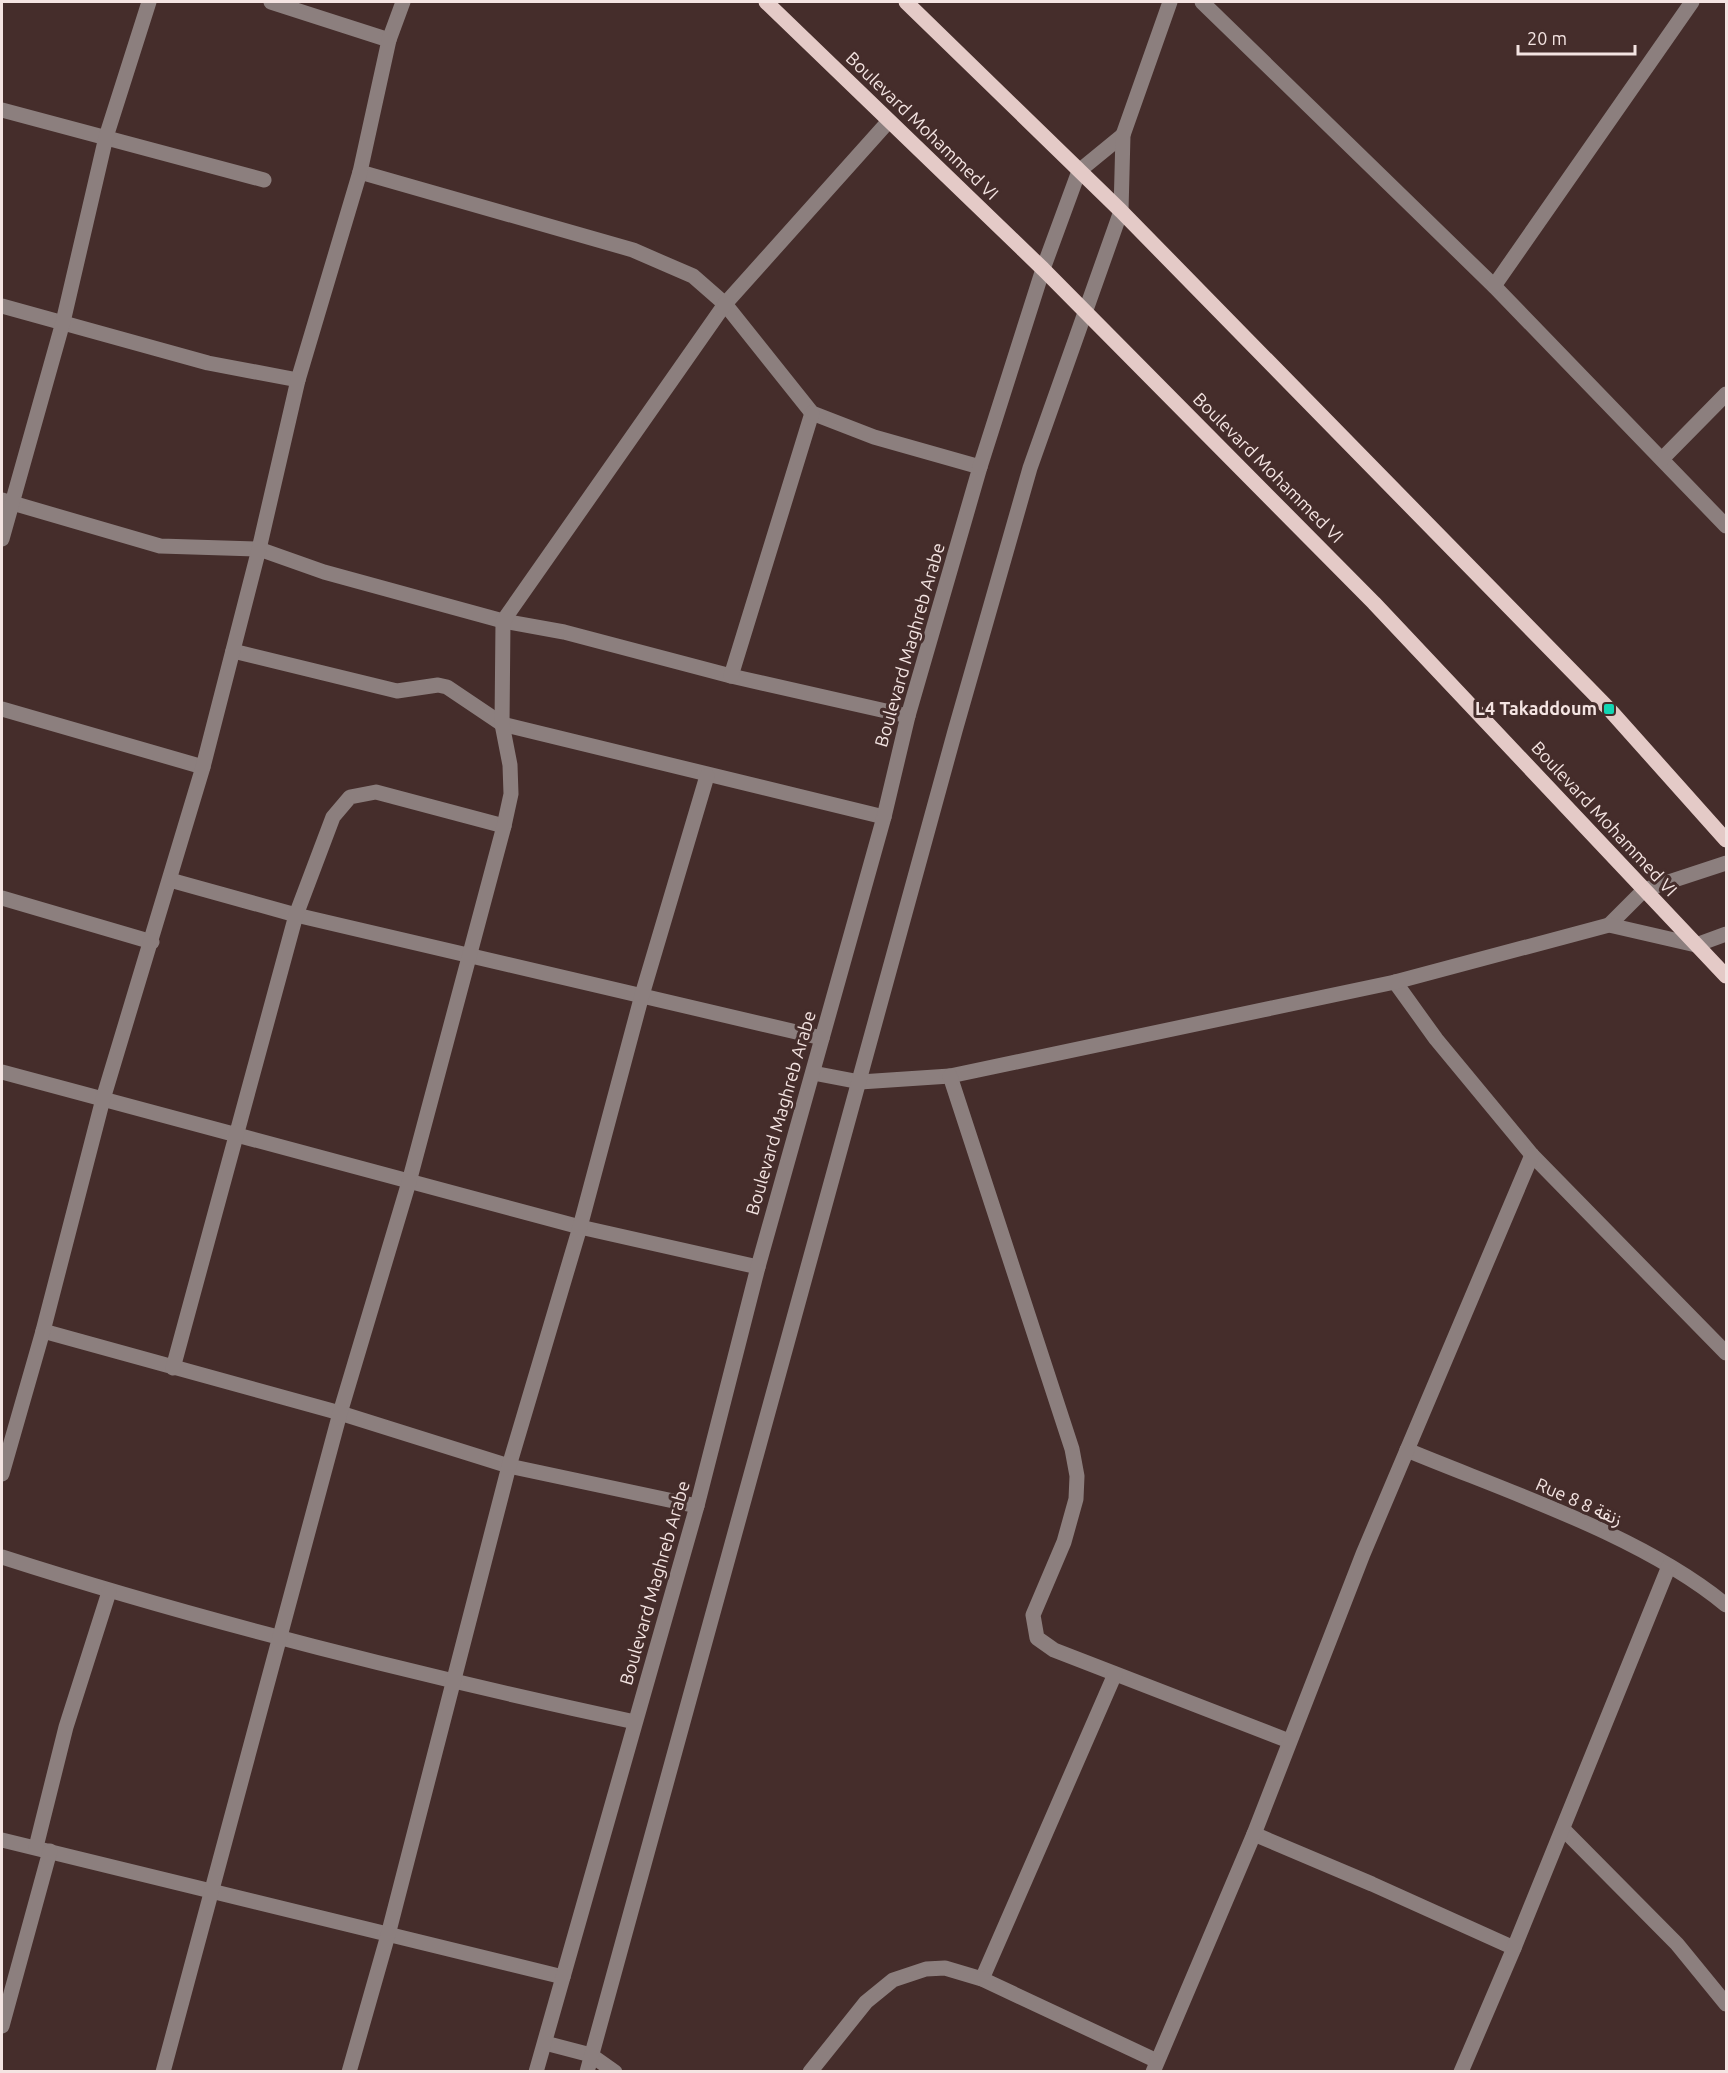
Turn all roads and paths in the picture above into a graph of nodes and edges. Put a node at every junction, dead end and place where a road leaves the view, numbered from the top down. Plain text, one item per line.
1 (149, 2) edge
2 (271, 2) edge
3 (404, 2) edge
4 (766, 2) edge
5 (906, 2) edge
6 (1170, 2) edge
7 (1202, 2) edge
8 (1692, 2) edge
9 (389, 40) junction
10 (2, 110) edge
11 (888, 122) junction
12 (1123, 135) junction
13 (106, 136) junction
14 (1079, 171) junction
15 (360, 172) junction
16 (264, 180) dead end
17 (1121, 211) junction
18 (1043, 269) junction
19 (1494, 286) junction
20 (725, 304) junction
21 (2, 306) edge
22 (1086, 311) junction
23 (63, 322) junction
24 (298, 380) junction
25 (1726, 394) edge
26 (812, 413) junction
27 (1662, 459) junction
28 (980, 466) junction
29 (6, 502) edge
30 (1726, 526) edge
31 (2, 539) edge
32 (260, 549) junction
33 (503, 621) junction
34 (233, 651) junction
35 (731, 676) junction
36 (2, 710) edge
37 (908, 716) junction
38 (502, 724) junction
39 (203, 767) junction
40 (707, 776) junction
41 (884, 817) junction
42 (504, 826) junction
43 (1726, 840) edge
44 (1726, 863) edge
45 (170, 880) junction
46 (1644, 891) junction
47 (2, 898) edge
48 (296, 915) junction
49 (1609, 925) junction
50 (1726, 934) edge
51 (152, 942) junction
52 (1696, 945) junction
53 (470, 956) junction
54 (1726, 976) edge
55 (1395, 982) junction
56 (642, 995) junction
57 (822, 1038) junction
58 (2, 1072) edge
59 (813, 1073) junction
60 (950, 1076) junction
61 (860, 1082) junction
62 (103, 1099) junction
63 (235, 1133) junction
64 (1532, 1155) junction
65 (409, 1182) junction
66 (580, 1227) junction
67 (758, 1267) junction
68 (43, 1331) junction
69 (1726, 1353) edge
70 (173, 1368) junction
71 (340, 1413) junction
72 (1407, 1450) junction
73 (509, 1466) junction
74 (2, 1468) edge
75 (697, 1506) junction
76 (2, 1557) edge
77 (1669, 1566) junction
78 (109, 1592) junction
79 (1726, 1605) edge
80 (279, 1638) junction
81 (1115, 1674) junction
82 (452, 1683) junction
83 (635, 1722) junction
84 (1289, 1741) junction
85 (1563, 1829) junction
86 (1254, 1834) junction
87 (2, 1840) edge
88 (43, 1849) junction
89 (211, 1892) junction
90 (388, 1935) junction
91 (1514, 1948) junction
92 (563, 1977) junction
93 (982, 1979) junction
94 (1726, 2004) edge
95 (2, 2026) edge
96 (545, 2043) junction
97 (591, 2055) junction
98 (1155, 2066) edge
99 (163, 2072) edge
100 (349, 2072) edge
101 (536, 2072) edge
102 (586, 2072) edge
103 (615, 2072) edge
104 (810, 2072) edge
105 (1461, 2072) edge

1 - 13 street
2 - 9 street
3 - 9 street
4 - 11 main road, Boulevard Mohammed VI
5 - 14 main road
6 - 12 street
7 - 19 street
8 - 19 street
9 - 15 street
10 - 13 street
11 - 18 main road, Boulevard Mohammed VI
11 - 20 street
12 - 14 street
12 - 17 street
13 - 16 street
13 - 23 street
14 - 17 main road
14 - 18 street, Boulevard Maghreb Arabe
15 - 20 street
15 - 24 street
17 - 22 street
17 - 43 main road
18 - 22 main road, Boulevard Mohammed VI
18 - 28 street, Boulevard Maghreb Arabe
19 - 27 street
20 - 26 street
20 - 33 street
21 - 23 street
22 - 46 main road, Boulevard Mohammed VI
22 - 61 street
23 - 24 street
23 - 29 street
24 - 32 street
25 - 27 street
26 - 28 street
26 - 35 street
27 - 30 street
28 - 37 street, Boulevard Maghreb Arabe
29 - 31 street
29 - 32 street
32 - 33 street
32 - 34 street
33 - 35 street
33 - 38 street
34 - 38 street
34 - 39 street
35 - 37 street
36 - 39 street
37 - 41 street, Boulevard Maghreb Arabe
38 - 40 street
38 - 42 street
39 - 45 street
40 - 41 street
40 - 56 street
41 - 57 street, Boulevard Maghreb Arabe
42 - 48 street
42 - 53 street
44 - 46 street
45 - 48 street
45 - 51 street
46 - 49 street
46 - 52 main road, Boulevard Mohammed VI
47 - 51 street
48 - 53 street
48 - 63 street
49 - 52 street
49 - 55 street
50 - 52 street
51 - 62 street
52 - 54 main road, Boulevard Mohammed VI
53 - 56 street
53 - 65 street
55 - 60 street
55 - 64 street
56 - 57 street
56 - 66 street
57 - 59 street, Boulevard Maghreb Arabe
58 - 62 street
59 - 61 street
59 - 67 street, Boulevard Maghreb Arabe
60 - 61 street
60 - 81 street
61 - 97 street
62 - 63 street
62 - 68 street
63 - 65 street
63 - 70 street
64 - 69 street
64 - 72 street
65 - 66 street
65 - 71 street
66 - 67 street
66 - 73 street
67 - 75 street, Boulevard Maghreb Arabe
68 - 70 street
68 - 74 street
70 - 71 street
71 - 73 street
71 - 80 street
72 - 77 street, Rue 8 8 زنقة
72 - 84 street
73 - 75 street
73 - 82 street
75 - 83 street, Boulevard Maghreb Arabe
76 - 78 street
77 - 79 street, Rue 8 8 زنقة
77 - 85 street
78 - 80 street
78 - 88 street
80 - 82 street
80 - 89 street
81 - 84 street
81 - 93 street
82 - 83 street
82 - 90 street
83 - 92 street, Boulevard Maghreb Arabe
84 - 86 street
85 - 91 street
85 - 94 street
86 - 91 street
86 - 98 street
87 - 88 street
88 - 89 street
88 - 95 street
89 - 90 street
89 - 99 street
90 - 92 street
90 - 100 street
91 - 105 street
92 - 96 street, Boulevard Maghreb Arabe
93 - 98 street
93 - 104 street
96 - 97 street
96 - 101 street, Boulevard Maghreb Arabe
97 - 102 street
97 - 103 street

